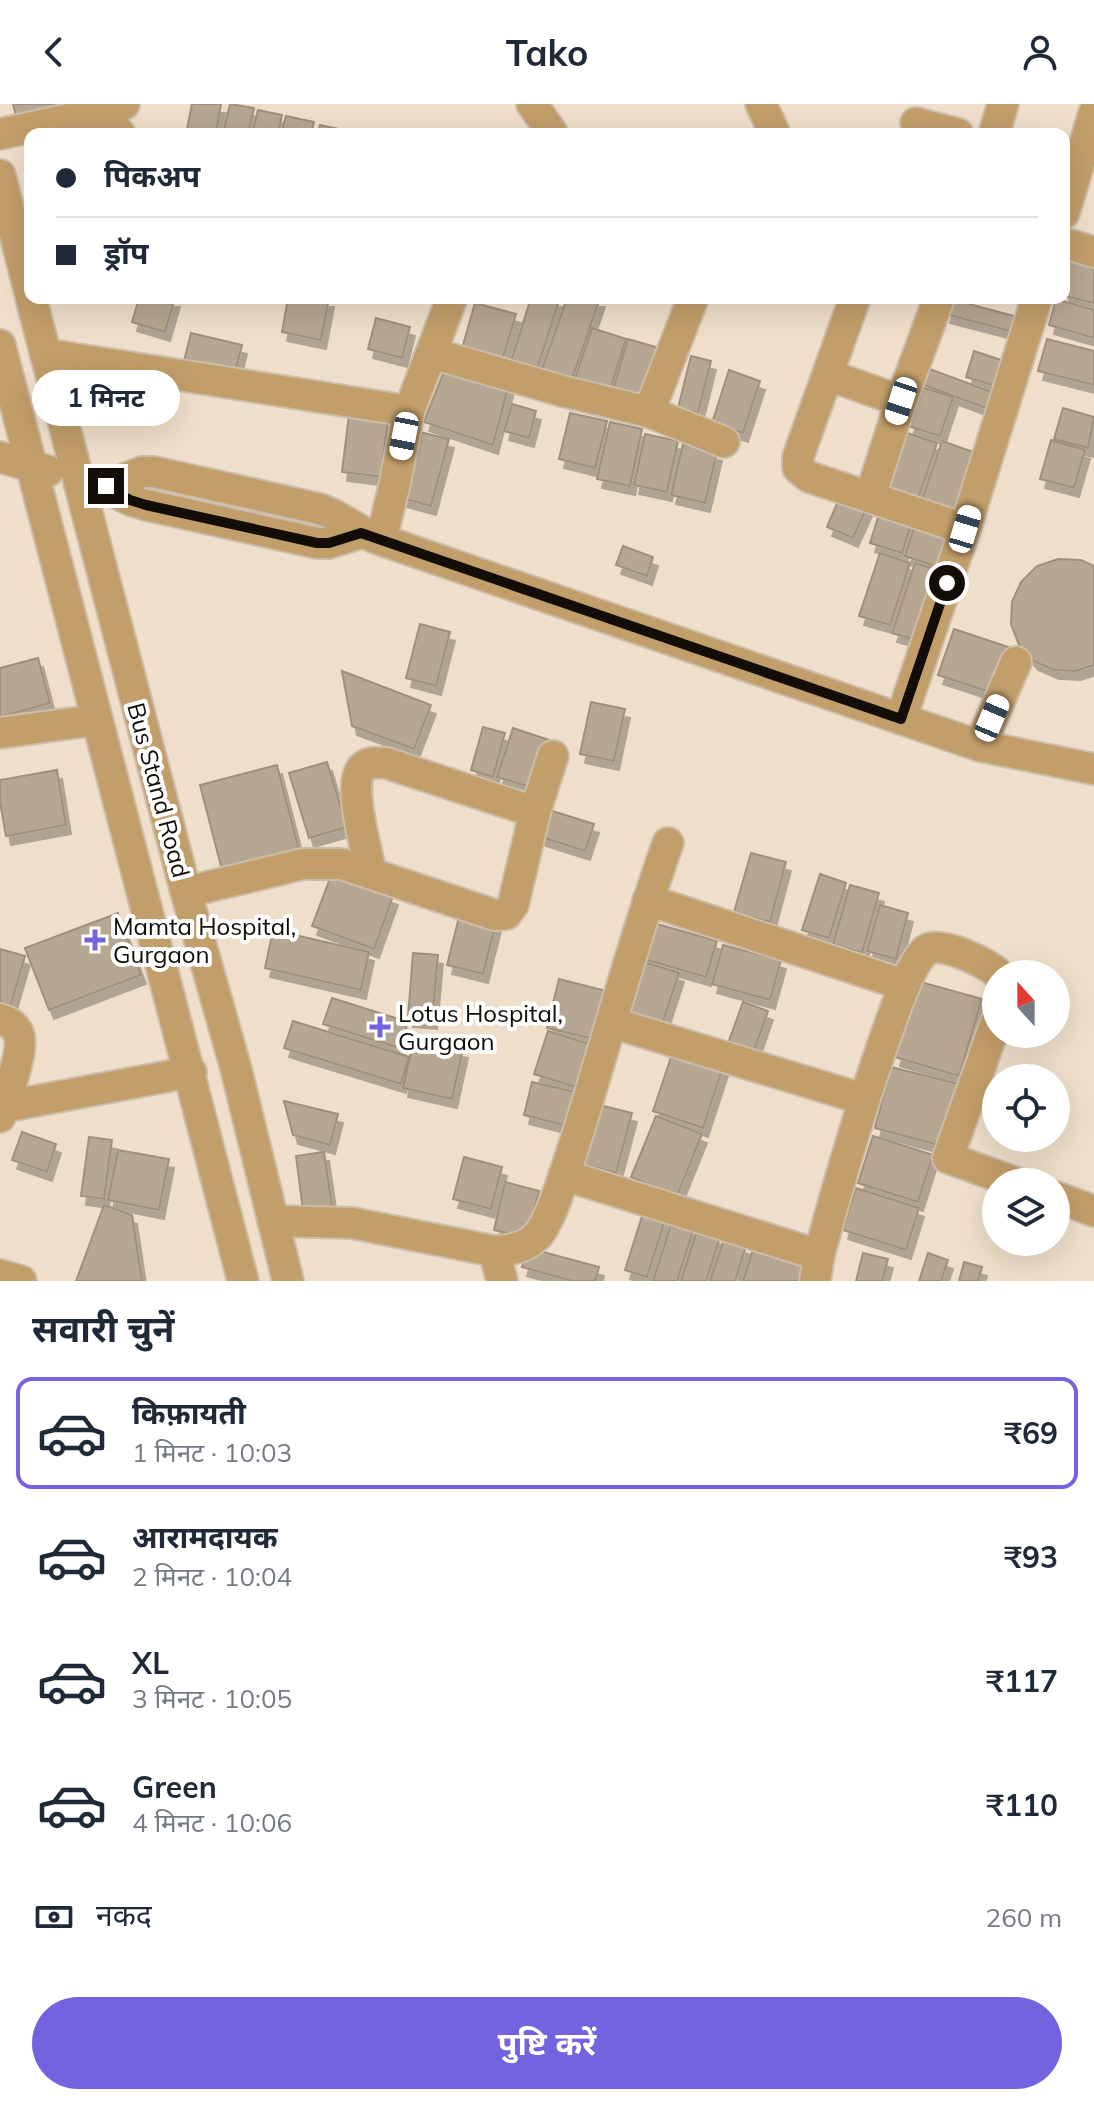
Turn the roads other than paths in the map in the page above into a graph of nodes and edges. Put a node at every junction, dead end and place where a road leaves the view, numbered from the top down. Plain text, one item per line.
1 (532, 104) edge
2 (761, 104) edge
3 (788, 104) edge
4 (1003, 104) edge
5 (1094, 113) edge
6 (115, 117) edge
7 (917, 120) edge
8 (41, 128) edge
9 (549, 128) edge
10 (774, 128) edge
11 (779, 128) edge
12 (940, 128) edge
13 (996, 128) edge
14 (24, 130) edge
15 (0, 134) edge
16 (1072, 160) edge
17 (0, 175) edge
18 (1070, 245) edge
19 (1094, 252) edge
20 (24, 269) edge
21 (33, 304) edge
22 (450, 304) edge
23 (691, 304) edge
24 (853, 304) edge
25 (937, 304) edge
26 (1035, 304) edge
27 (0, 345) edge
28 (431, 353) junction
29 (45, 354) junction
30 (828, 375) junction
31 (901, 401) junction
32 (409, 411) junction
33 (649, 412) junction
34 (724, 442) dead end
35 (0, 457) edge
36 (33, 468) junction
37 (77, 476) junction
38 (870, 497) junction
39 (965, 529) junction
40 (371, 537) junction
41 (1016, 662) dead end
42 (901, 719) junction
43 (96, 720) junction
44 (0, 733) edge
45 (980, 746) junction
46 (553, 756) dead end
47 (1094, 769) edge
48 (535, 812) junction
49 (668, 843) dead end
50 (371, 873) junction
51 (186, 892) junction
52 (648, 900) junction
53 (982, 963) edge
54 (904, 985) junction
55 (0, 1019) edge
56 (613, 1023) junction
57 (987, 1048) edge
58 (191, 1072) junction
59 (863, 1099) junction
60 (2, 1112) edge
61 (982, 1170) edge
62 (564, 1175) junction
63 (1070, 1202) edge
64 (1094, 1211) edge
65 (273, 1221) junction
66 (494, 1251) junction
67 (817, 1268) edge
68 (0, 1275) edge
69 (21, 1281) edge
70 (243, 1281) edge
71 (288, 1281) edge
72 (502, 1281) edge

1 - 9 street
2 - 10 street
3 - 11 street
4 - 13 street
5 - 16 street
6 - 8 street
7 - 12 street
14 - 15 street
17 - 20 street, Bus Stand Road
18 - 19 street
21 - 29 street, Bus Stand Road
22 - 28 street
23 - 33 street
24 - 30 street
25 - 31 street
26 - 39 street
27 - 36 street, Bus Stand Road
28 - 32 street
28 - 33 street
29 - 32 street
29 - 37 street, Bus Stand Road
30 - 31 street
30 - 38 street
31 - 38 street
32 - 40 street
33 - 34 street
35 - 36 street
36 - 37 street
36 - 43 street, Bus Stand Road
37 - 40 street
37 - 51 street, Bus Stand Road
38 - 39 street
39 - 42 street
40 - 42 street
41 - 45 street
42 - 45 street
43 - 44 street
43 - 58 street, Bus Stand Road
45 - 47 street
46 - 48 street
48 - 50 street
48 - 50 street
49 - 52 street
50 - 51 street
51 - 65 street, Bus Stand Road
52 - 54 street
52 - 56 street
53 - 54 street
54 - 59 street
55 - 60 street
56 - 59 street
56 - 62 street
57 - 61 street
58 - 60 street
58 - 70 street, Bus Stand Road
59 - 67 street
62 - 66 street
62 - 67 street
63 - 64 street
65 - 66 street
65 - 71 street, Bus Stand Road
66 - 72 street
68 - 69 street

